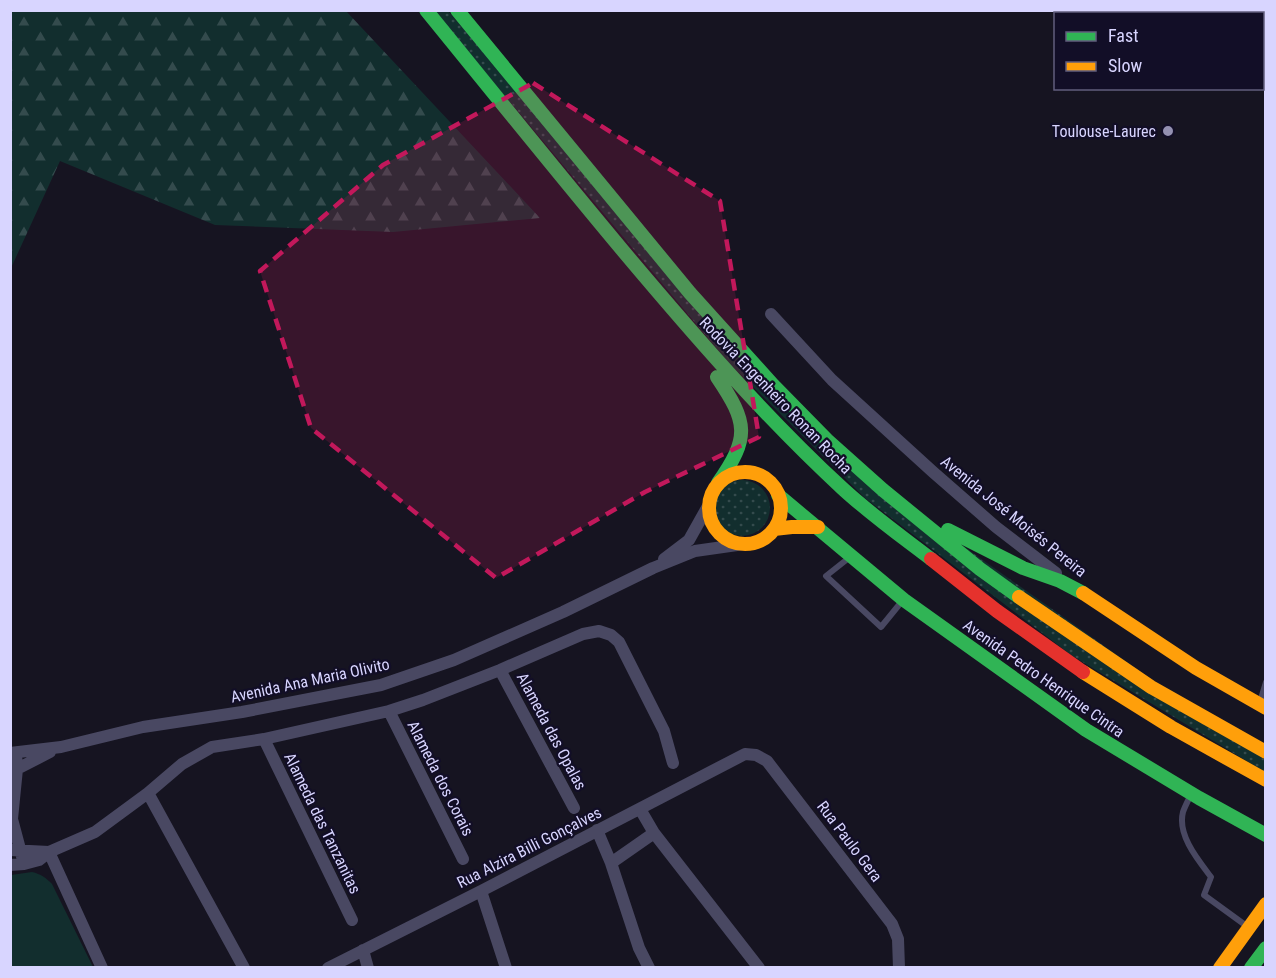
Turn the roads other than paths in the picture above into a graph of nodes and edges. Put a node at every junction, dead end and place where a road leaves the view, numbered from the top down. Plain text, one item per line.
1 (426, 10) edge
2 (459, 10) edge
3 (672, 308) junction
4 (771, 314) dead end
5 (718, 483) junction
6 (883, 490) junction
7 (778, 495) junction
8 (708, 506) junction
9 (818, 527) junction
10 (774, 529) junction
11 (744, 544) junction
12 (852, 556) junction
13 (653, 568) junction
14 (1083, 593) junction
15 (904, 600) junction
16 (500, 670) junction
17 (1266, 682) edge
18 (1263, 706) edge
19 (389, 711) junction
20 (264, 739) junction
21 (61, 747) junction
22 (1266, 752) edge
23 (14, 753) edge
24 (746, 754) joint
25 (674, 763) dead end
26 (14, 769) edge
27 (1266, 780) edge
28 (148, 793) junction
29 (1191, 793) junction
30 (574, 808) dead end
31 (640, 809) junction
32 (597, 830) junction
33 (654, 833) junction
34 (1266, 835) edge
35 (15, 850) edge
36 (49, 852) junction
37 (463, 859) dead end
38 (611, 862) junction
39 (24, 864) junction
40 (10, 865) edge
41 (481, 891) junction
42 (1266, 904) edge
43 (352, 920) dead end
44 (1248, 928) junction
45 (1266, 948) edge
46 (363, 950) junction
47 (102, 968) edge
48 (244, 968) edge
49 (328, 968) edge
50 (368, 968) edge
51 (506, 968) edge
52 (649, 968) edge
53 (759, 968) edge
54 (898, 968) edge
55 (1220, 968) edge
56 (1251, 968) edge

1 - 3 main road, Rodovia Engenheiro Ronan Rocha
2 - 6 main road, Rodovia Engenheiro Ronan Rocha
3 - 5 main road
3 - 27 main road, Rodovia Engenheiro Ronan Rocha
4 - 14 street, Avenida José Moisés Pereira
5 - 7 main road
5 - 8 main road
6 - 14 main road
6 - 22 main road, Rodovia Engenheiro Ronan Rocha
7 - 9 main road, Avenida Pedro Henrique Cintra
7 - 10 main road
8 - 11 main road
8 - 13 street, Avenida Ana Maria Olivito
9 - 10 main road
9 - 12 main road, Avenida Pedro Henrique Cintra
10 - 11 main road
11 - 13 street, Avenida Ana Maria Olivito
12 - 15 main road, Avenida Pedro Henrique Cintra
12 - 15 lane
13 - 21 street, Avenida Ana Maria Olivito
14 - 18 main road, Avenida José Moisés Pereira
15 - 29 main road, Avenida Pedro Henrique Cintra
16 - 19 street
16 - 25 street
16 - 30 street, Alameda das Opalas
17 - 18 lane
19 - 20 street
19 - 37 street, Alameda dos Corais
20 - 28 street
20 - 43 street, Alameda das Tanzanitas
21 - 23 street, Avenida Ana Maria Olivito
21 - 26 street, Avenida Ana Maria Olivito
23 - 26 street
24 - 31 street, Rua Alzira Billi Gonçalves
24 - 54 street, Rua Paulo Gera
26 - 35 street
28 - 36 street
28 - 48 street
29 - 34 main road, Avenida Pedro Henrique Cintra
29 - 44 lane
31 - 32 street, Rua Alzira Billi Gonçalves
31 - 33 street
32 - 38 street
32 - 41 street, Rua Alzira Billi Gonçalves
33 - 38 street
33 - 53 street
35 - 36 street
35 - 39 street
36 - 39 street
36 - 47 street
38 - 52 street
39 - 40 street
41 - 46 street, Rua Alzira Billi Gonçalves
41 - 51 street
42 - 44 main road
44 - 55 main road
45 - 56 main road
46 - 49 street, Rua Alzira Billi Gonçalves
46 - 50 street

